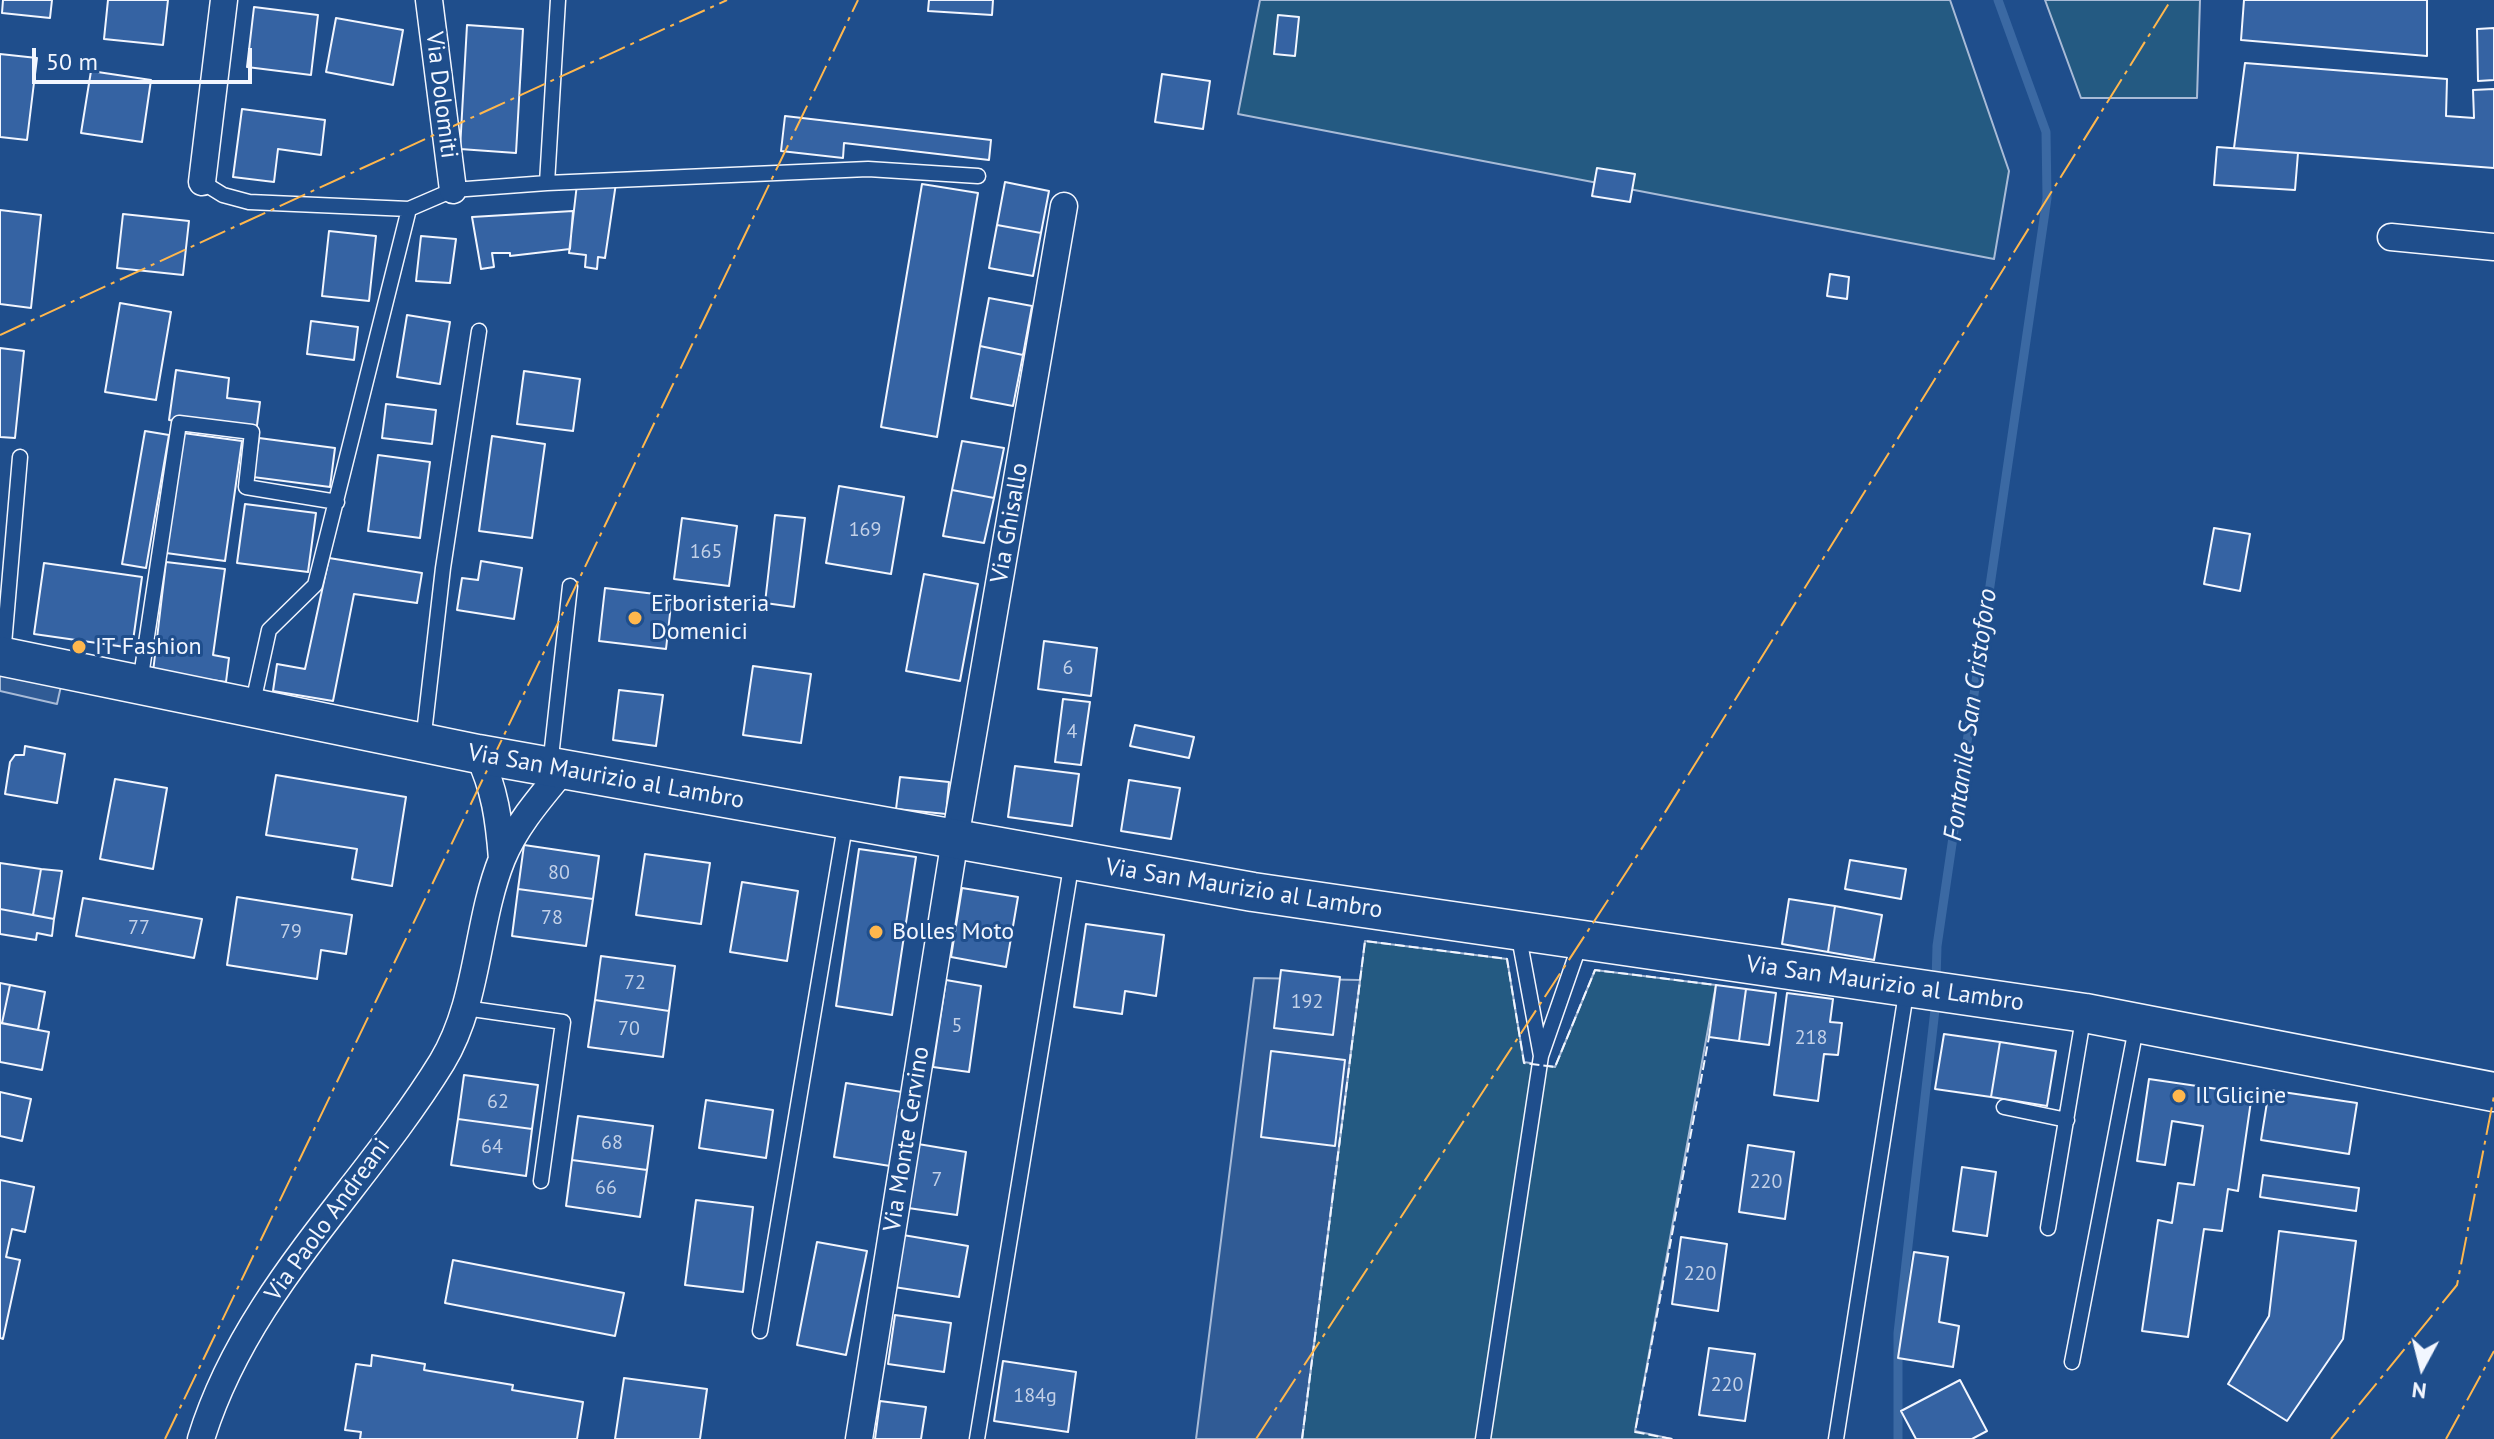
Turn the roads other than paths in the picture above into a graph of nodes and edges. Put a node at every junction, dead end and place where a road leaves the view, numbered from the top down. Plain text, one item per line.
1 (224, 0) edge
2 (429, 0) edge
3 (558, 0) edge
4 (978, 176) dead end
5 (202, 182) joint
6 (547, 183) junction
7 (453, 190) junction
8 (1064, 206) dead end
9 (409, 209) junction
10 (2391, 237) dead end
11 (2494, 247) edge
12 (479, 331) dead end
13 (20, 457) dead end
14 (337, 502) junction
15 (6, 562) edge
16 (570, 586) dead end
17 (1, 656) edge
18 (140, 684) junction
19 (251, 707) junction
20 (423, 743) junction
21 (478, 754) junction
22 (557, 768) junction
23 (846, 819) junction
24 (955, 839) junction
25 (502, 859) junction
26 (1072, 860) junction
27 (1518, 932) junction
28 (1581, 941) junction
29 (1928, 990) junction
30 (465, 1008) junction
31 (2085, 1013) junction
32 (2137, 1022) junction
33 (1541, 1056) junction
34 (2494, 1092) edge
35 (2004, 1107) dead end
36 (2067, 1120) junction
37 (541, 1181) dead end
38 (2048, 1228) dead end
39 (760, 1331) dead end
40 (2072, 1362) dead end
41 (201, 1439) edge
42 (859, 1439) edge
43 (977, 1439) edge
44 (1483, 1439) edge
45 (1836, 1439) edge

1 - 5 street
2 - 7 street, Via Dolomiti
3 - 6 lane
4 - 6 lane
5 - 9 lane
6 - 7 lane
7 - 9 lane
8 - 24 street, Via Ghisallo
9 - 14 lane
10 - 11 street
12 - 20 lane
13 - 15 lane
14 - 18 lane
14 - 19 lane
15 - 17 lane
16 - 22 lane
17 - 18 main road, Via San Maurizio al Lambro
18 - 19 main road, Via San Maurizio al Lambro
19 - 20 main road, Via San Maurizio al Lambro
20 - 21 main road, Via San Maurizio al Lambro
21 - 22 main road, Via San Maurizio al Lambro
21 - 25 street, Via Paolo Andreani
22 - 23 main road, Via San Maurizio al Lambro
22 - 25 street, Via Paolo Andreani
23 - 24 main road, Via San Maurizio al Lambro
23 - 39 lane
24 - 26 main road, Via San Maurizio al Lambro
24 - 42 street, Via Monte Cervino
25 - 30 street, Via Paolo Andreani
26 - 27 main road, Via San Maurizio al Lambro
26 - 43 lane
27 - 28 main road, Via San Maurizio al Lambro
27 - 33 lane
28 - 29 main road, Via San Maurizio al Lambro
28 - 33 lane
29 - 31 main road, Via San Maurizio al Lambro
29 - 45 lane
30 - 37 lane
30 - 41 street, Via Paolo Andreani
31 - 32 main road, Via San Maurizio al Lambro
31 - 36 lane
32 - 34 main road, Via San Maurizio al Lambro
32 - 40 lane
33 - 44 lane
35 - 36 lane
36 - 38 lane

